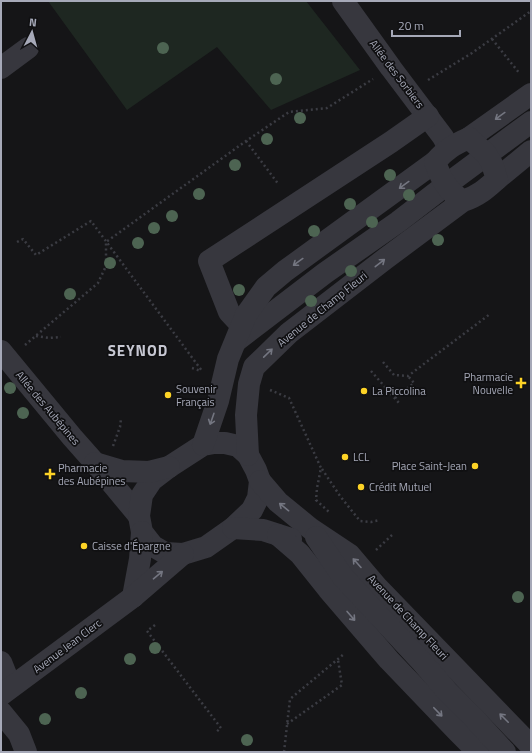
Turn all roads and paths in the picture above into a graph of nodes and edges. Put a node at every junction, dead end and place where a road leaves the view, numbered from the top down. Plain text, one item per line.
1 (343, 1) edge
2 (531, 11) edge
3 (492, 39) junction
4 (28, 48) dead end
5 (1, 68) edge
6 (391, 68) junction
7 (520, 74) dead end
8 (422, 84) dead end
9 (531, 94) edge
10 (428, 116) junction
11 (531, 122) edge
12 (469, 138) junction
13 (246, 141) junction
14 (531, 151) edge
15 (442, 155) junction
16 (487, 155) junction
17 (497, 179) junction
18 (279, 185) dead end
19 (446, 185) junction
20 (463, 201) junction
21 (17, 242) dead end
22 (106, 242) junction
23 (490, 314) dead end
24 (265, 320) junction
25 (239, 334) junction
26 (36, 336) junction
27 (61, 337) dead end
28 (4, 356) edge
29 (383, 362) dead end
30 (202, 371) dead end
31 (371, 371) dead end
32 (408, 376) junction
33 (249, 384) junction
34 (395, 398) junction
35 (399, 403) dead end
36 (121, 420) dead end
37 (120, 426) dead end
38 (203, 445) junction
39 (248, 455) junction
40 (96, 463) junction
41 (168, 467) junction
42 (322, 468) junction
43 (260, 481) junction
44 (334, 516) dead end
45 (380, 520) dead end
46 (140, 524) junction
47 (232, 528) junction
48 (311, 529) junction
49 (278, 535) junction
50 (392, 535) dead end
51 (183, 554) junction
52 (371, 555) dead end
53 (334, 563) junction
54 (133, 596) junction
55 (155, 625) dead end
56 (344, 654) dead end
57 (338, 659) junction
58 (1, 662) edge
59 (6, 691) edge
60 (1, 712) edge
61 (287, 724) junction
62 (216, 732) dead end
63 (531, 746) edge
64 (26, 752) edge
65 (284, 752) edge
66 (478, 752) edge
67 (505, 752) edge

1 - 6 street, Allée des Sorbiers
2 - 3 path
3 - 7 path
3 - 8 path
4 - 5 street
6 - 10 street, Allée des Sorbiers
6 - 13 path
9 -> 12 street
10 - 15 street, Allée des Sorbiers
10 - 25 street
11 - 16 street
12 - 15 street
12 - 16 street
13 - 18 path
13 - 22 path
14 - 17 street, Avenue de Champ Fleuri
15 - 19 street
15 -> 25 street
16 - 17 street
16 - 19 street
17 - 20 street, Avenue de Champ Fleuri
19 - 20 street
19 - 24 street
33 -> 20 street, Avenue de Champ Fleuri
21 - 22 path
22 - 26 path
22 - 30 path
23 - 32 path
24 - 25 street
24 - 39 street
25 -> 38 street
26 - 27 path
26 - 28 path
28 - 40 street, Allée des Aubépines
29 - 32 path
31 - 34 path
32 - 34 path
33 - 39 street, Avenue de Champ Fleuri
33 - 42 path
34 - 35 path
36 - 37 path
38 - 39 street
38 - 41 street
39 - 43 street
40 - 41 street
40 - 46 street, Allée des Aubépines
41 - 46 street
42 - 44 path
42 - 45 path
43 - 47 street
48 -> 43 street, Avenue de Champ Fleuri
46 - 51 street
46 - 54 street
47 - 49 street
47 - 51 street
48 - 53 street
63 -> 48 street, Avenue de Champ Fleuri
49 - 53 street
49 -> 66 street
50 - 52 path
54 -> 51 street, Avenue Jean Clerc
53 - 67 street
54 - 59 street, Avenue Jean Clerc
55 - 62 path
56 - 57 path
57 - 61 path
57 - 61 path
58 - 59 street
60 - 64 street
61 - 65 path

